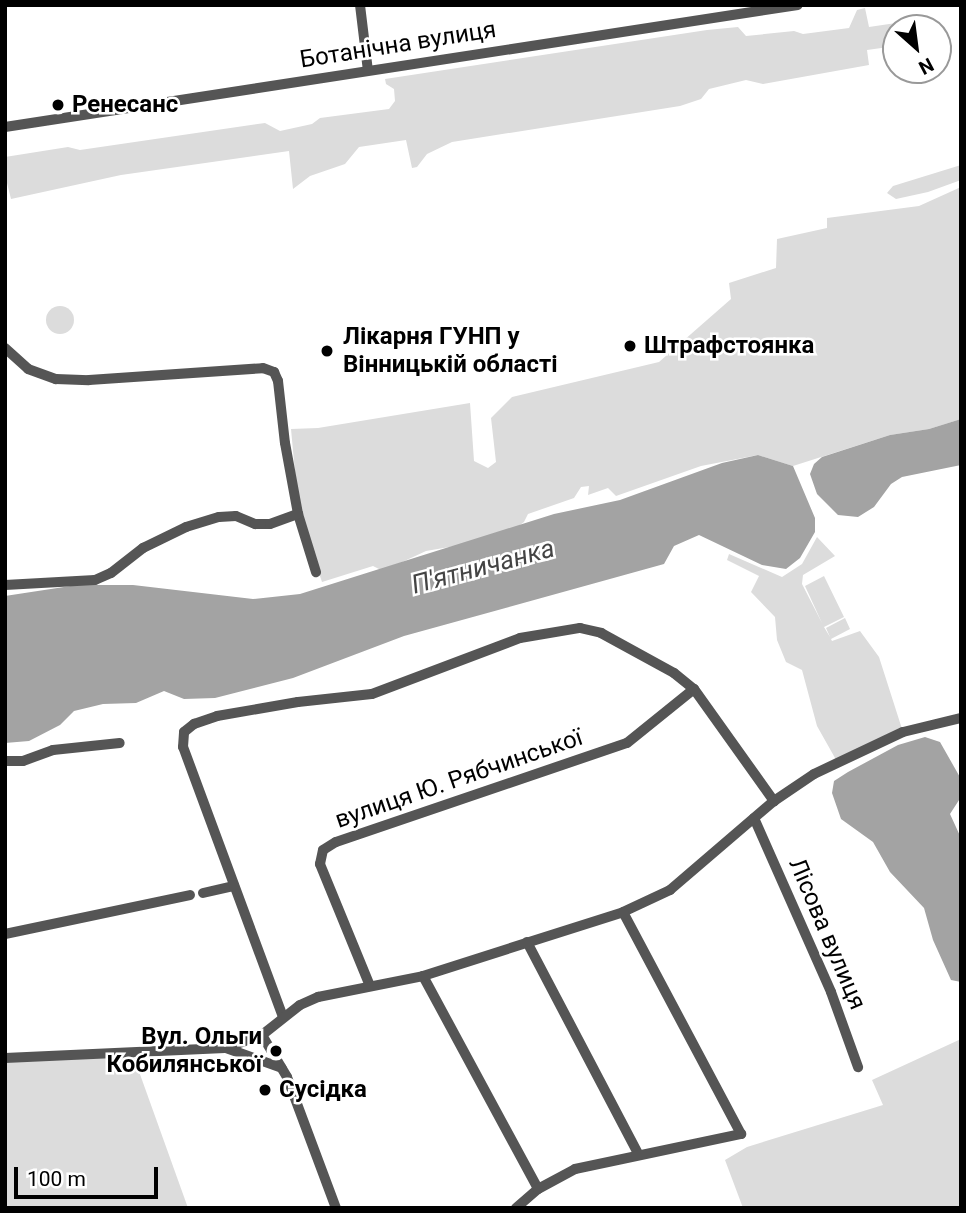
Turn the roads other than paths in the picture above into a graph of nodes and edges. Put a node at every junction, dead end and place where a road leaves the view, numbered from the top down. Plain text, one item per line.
1 (360, 5) edge
2 (797, 5) edge
3 (368, 71) junction
4 (5, 127) edge
5 (5, 348) edge
6 (298, 514) junction
7 (316, 572) dead end
8 (5, 585) edge
9 (694, 689) junction
10 (961, 718) edge
11 (120, 743) dead end
12 (5, 761) edge
13 (774, 801) junction
14 (754, 818) junction
15 (234, 886) junction
16 (203, 893) dead end
17 (190, 895) dead end
18 (623, 912) junction
19 (5, 934) edge
20 (527, 942) junction
21 (423, 976) junction
22 (370, 986) junction
23 (283, 1017) junction
24 (262, 1035) junction
25 (225, 1048) junction
26 (5, 1058) edge
27 (858, 1067) dead end
28 (282, 1068) junction
29 (638, 1153) junction
30 (538, 1189) junction
31 (336, 1208) edge
32 (516, 1208) edge

1 - 3 street
2 - 3 street, Ботанічна вулиця
3 - 4 street, Ботанічна вулиця
5 - 6 street
6 - 7 street
6 - 8 street
9 - 13 street
9 - 15 street
9 - 22 street, вулиця Ю. Рябчинської
10 - 13 street
11 - 12 street
13 - 14 street
14 - 18 street
14 - 27 street, Лісова вулиця
15 - 16 street
15 - 23 street
17 - 19 street
18 - 20 street
18 - 29 street
20 - 21 street
20 - 29 street
21 - 22 street
21 - 30 street
22 - 23 street
23 - 24 street
24 - 25 street
24 - 28 street
25 - 26 street
25 - 28 street
28 - 31 street
29 - 30 street
30 - 32 street

